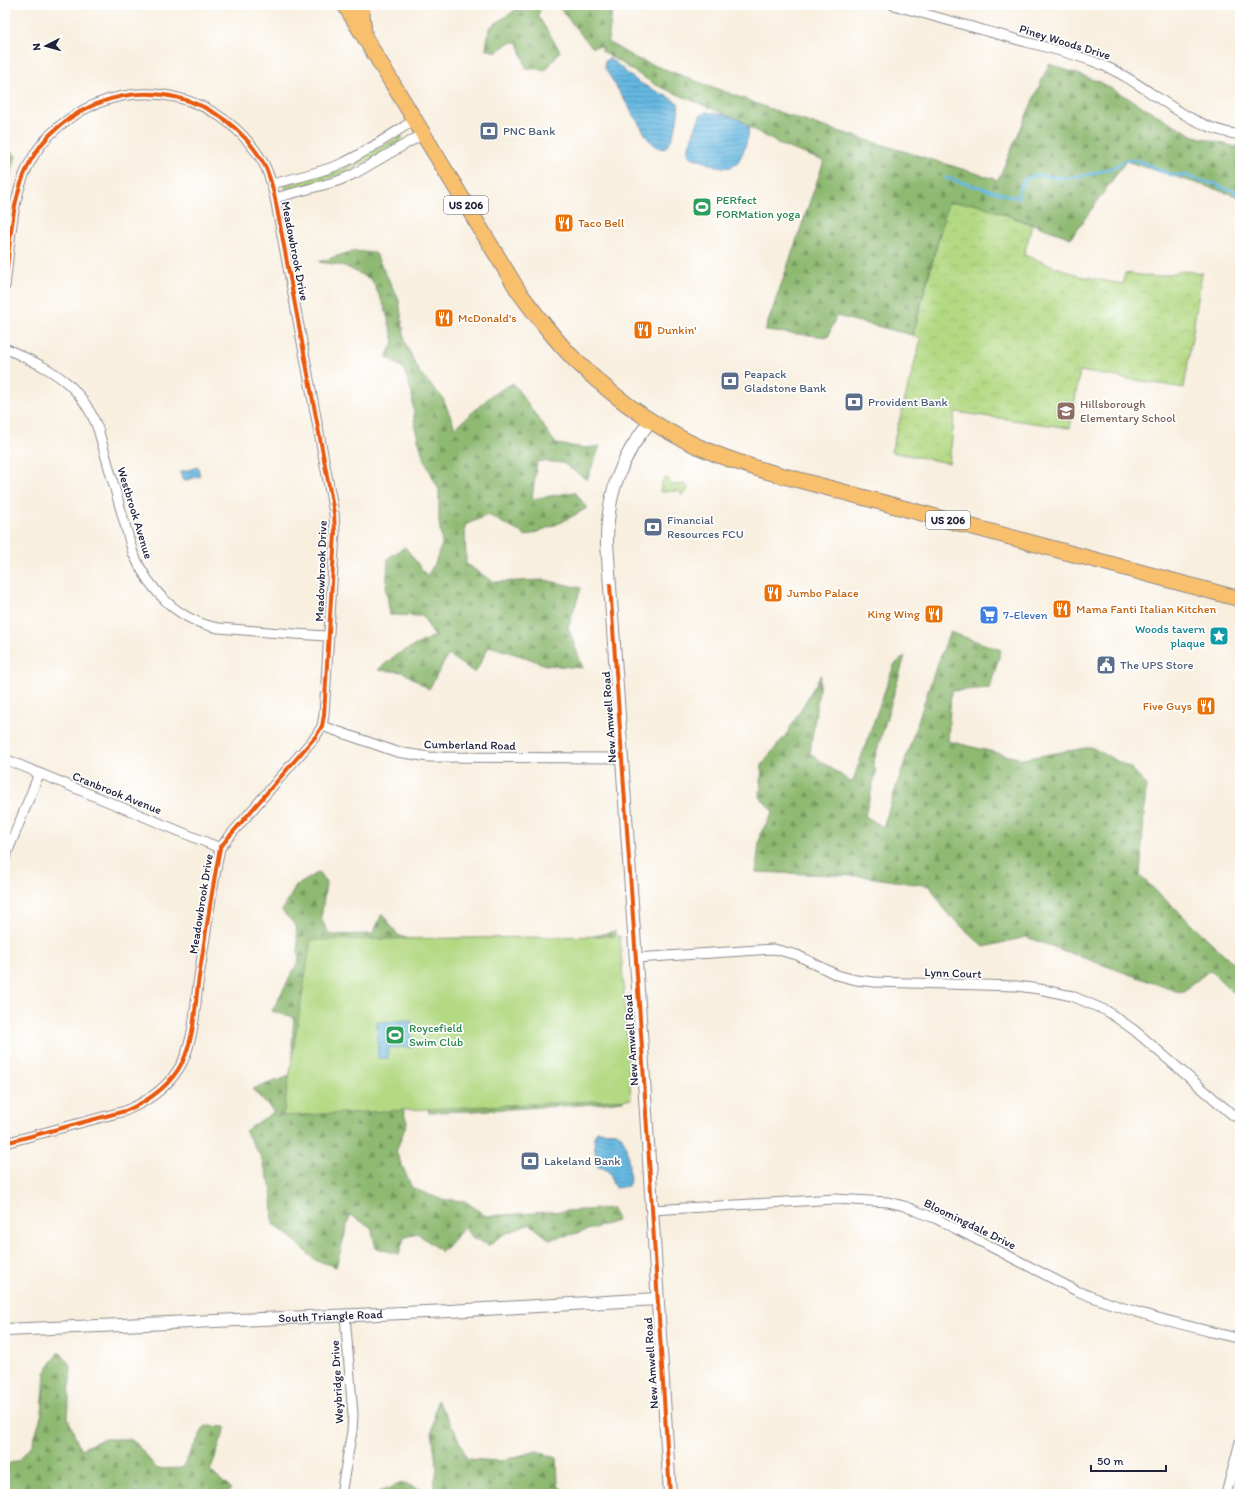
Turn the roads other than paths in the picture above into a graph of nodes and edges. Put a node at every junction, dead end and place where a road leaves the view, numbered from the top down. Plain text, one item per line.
1 (345, 5) edge
2 (361, 5) edge
3 (893, 5) edge
4 (366, 38) junction
5 (414, 120) junction
6 (423, 134) junction
7 (1240, 135) edge
8 (272, 184) junction
9 (275, 198) junction
10 (5, 286) edge
11 (5, 348) edge
12 (651, 420) junction
13 (1240, 600) edge
14 (329, 636) junction
15 (322, 726) junction
16 (623, 758) junction
17 (5, 759) edge
18 (39, 774) junction
19 (220, 848) junction
20 (5, 858) edge
21 (636, 958) junction
22 (1234, 1116) dead end
23 (5, 1143) edge
24 (652, 1210) junction
25 (657, 1299) junction
26 (345, 1315) junction
27 (5, 1330) edge
28 (1240, 1339) edge
29 (1240, 1442) edge
30 (341, 1494) edge
31 (670, 1494) edge
32 (1226, 1494) edge

1 - 4 main road, US 206
2 - 4 main road
3 - 7 street, Piney Woods Drive
4 - 5 main road, US 206
5 - 6 main road, US 206
5 - 8 street
6 - 9 street, Meadowbrook Drive
6 - 12 main road, US 206
8 - 9 street, Meadowbrook Drive
8 - 10 street, Meadowbrook Drive
9 - 14 street, Meadowbrook Drive
11 - 14 street, Westbrook Avenue
12 - 13 main road, US 206
12 - 16 street, New Amwell Road
14 - 15 street, Meadowbrook Drive
15 - 16 street, Cumberland Road
15 - 19 street, Meadowbrook Drive
16 - 21 street, New Amwell Road
17 - 18 street, Cranbrook Avenue
18 - 19 street, Cranbrook Avenue
18 - 20 street
19 - 23 street, Meadowbrook Drive
21 - 22 street, Lynn Court
21 - 24 street, New Amwell Road
24 - 25 street, New Amwell Road
24 - 28 street, Bloomingdale Drive
25 - 26 street, South Triangle Road
25 - 31 street, New Amwell Road
26 - 27 street, South Triangle Road
26 - 30 street, Weybridge Drive
29 - 32 street

